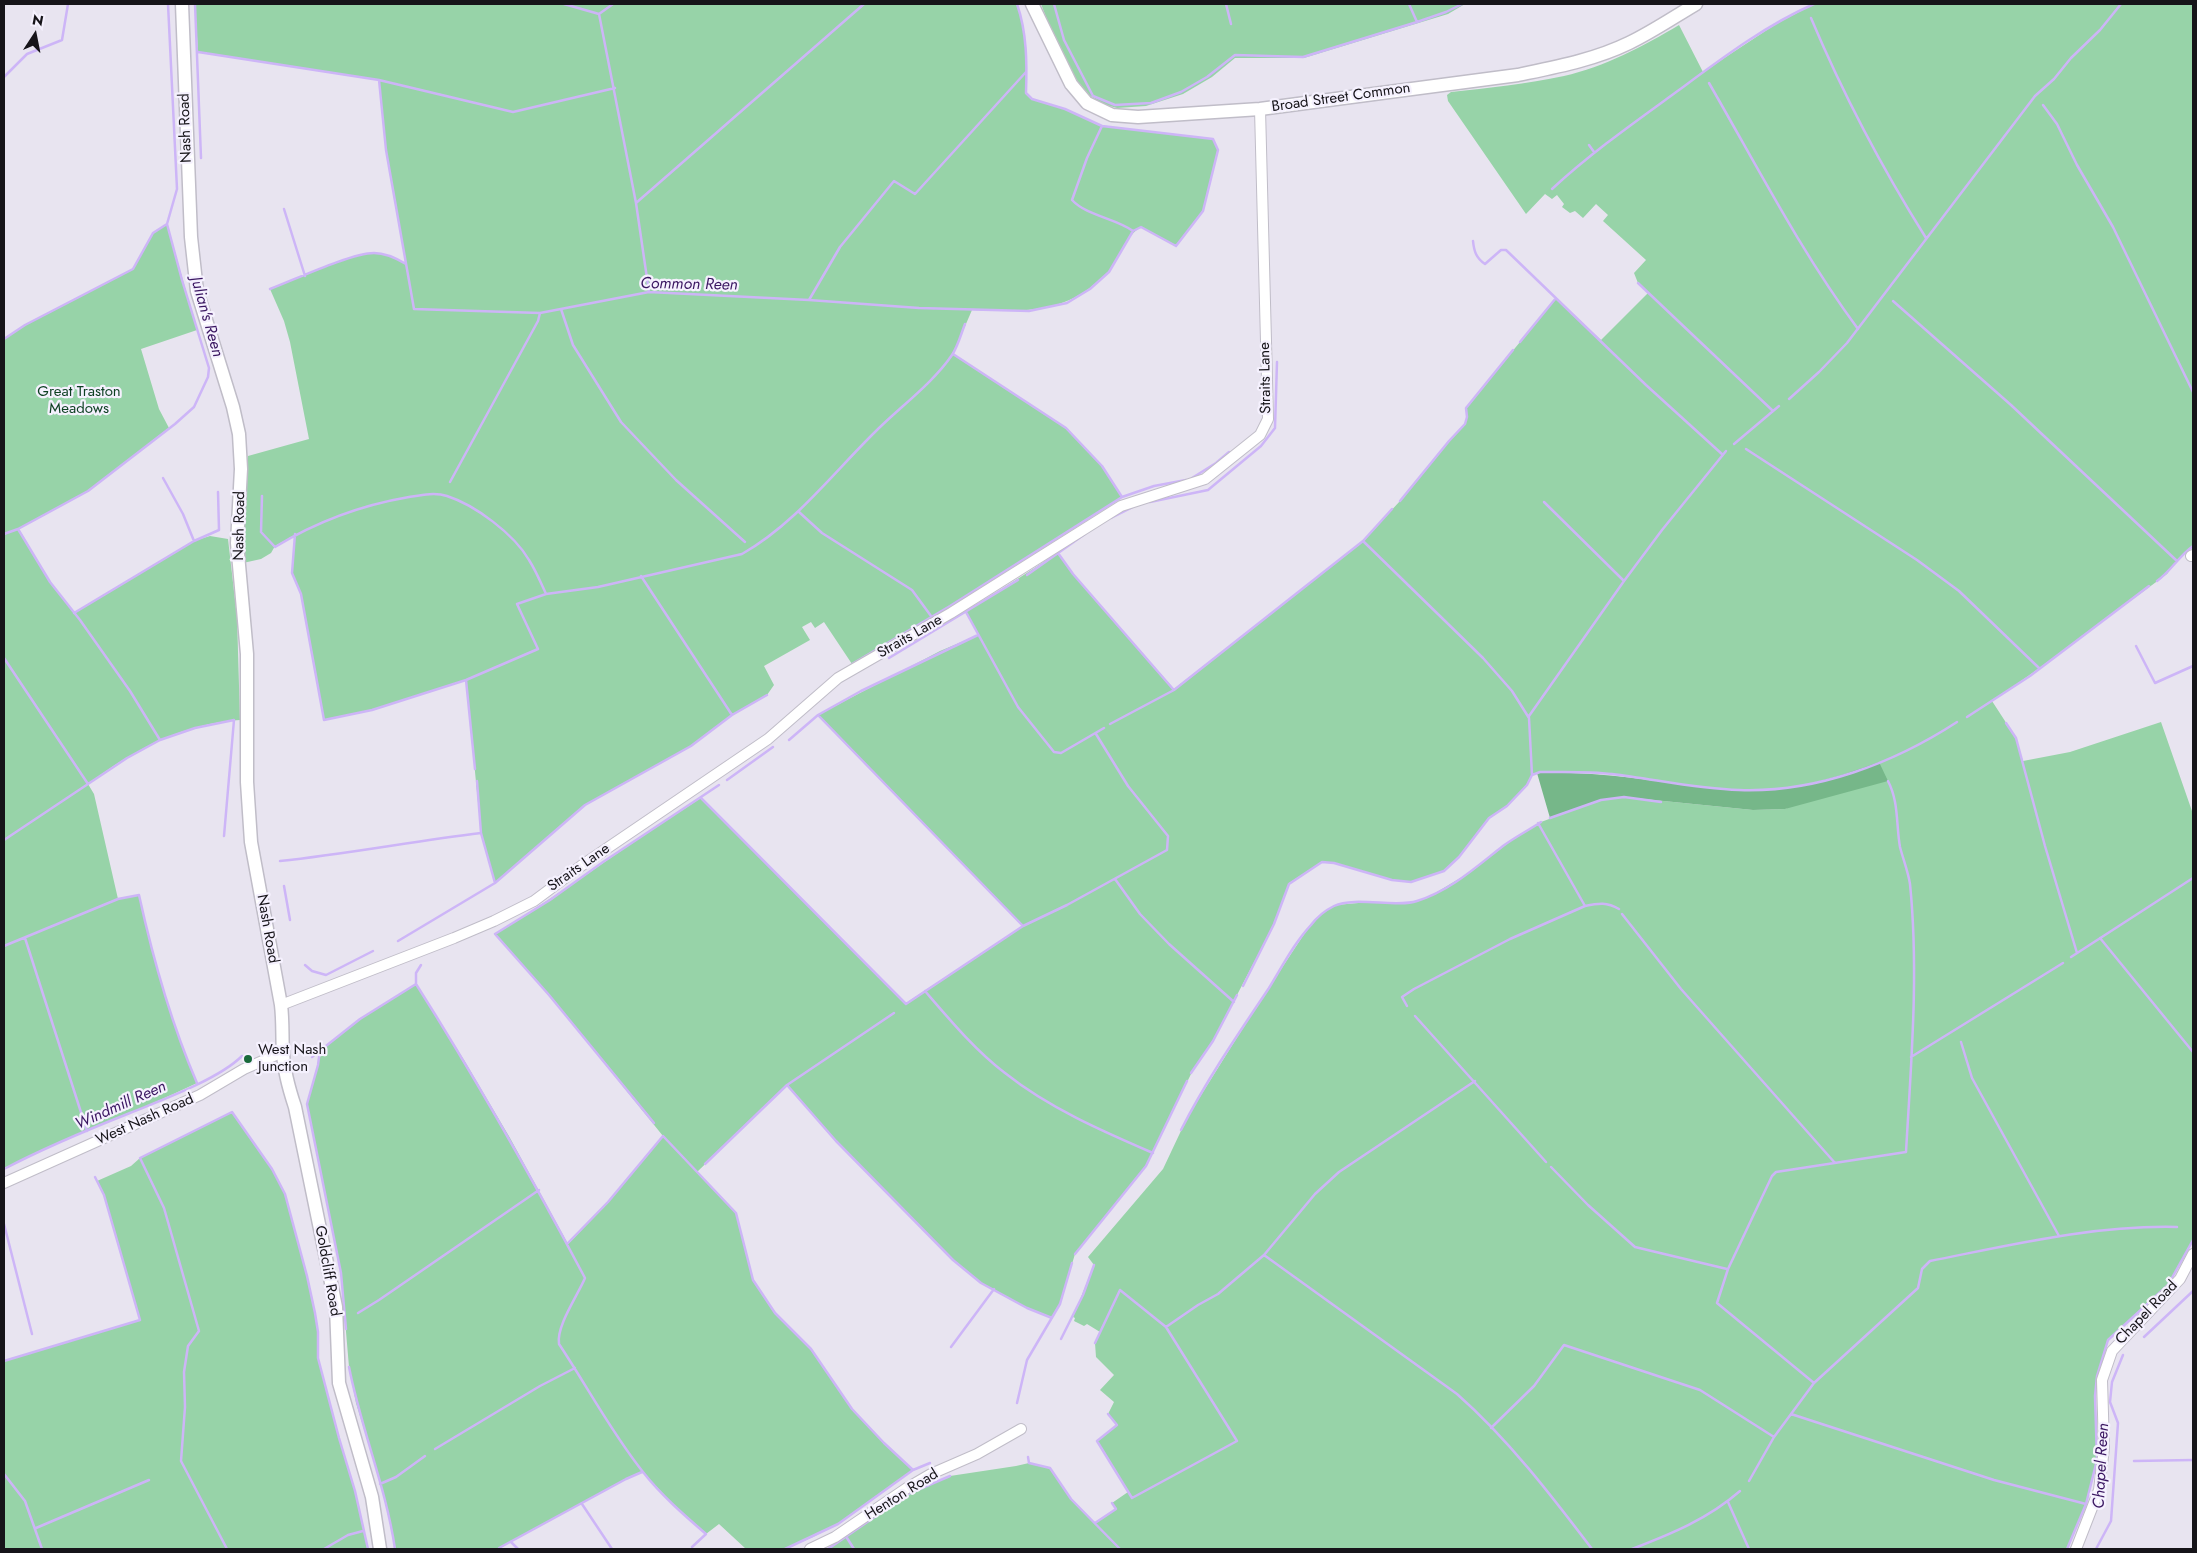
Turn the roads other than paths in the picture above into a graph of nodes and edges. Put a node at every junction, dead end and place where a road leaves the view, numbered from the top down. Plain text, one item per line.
1 (182, 4) edge
2 (1032, 4) edge
3 (1696, 4) edge
4 (1260, 110) junction
5 (281, 1005) junction
6 (283, 1052) junction
7 (4, 1183) edge
8 (2193, 1254) edge
9 (1021, 1429) dead end
10 (380, 1549) edge
11 (810, 1549) edge
12 (2076, 1549) edge

1 - 5 street, Nash Road
2 - 4 street, Broad Street Common
3 - 4 street, Broad Street Common
4 - 5 street, Straits Lane
5 - 6 street, Nash Road
6 - 7 street, West Nash Road
6 - 10 street, Goldcliff Road
8 - 12 street, Chapel Road
9 - 11 street, Henton Road

